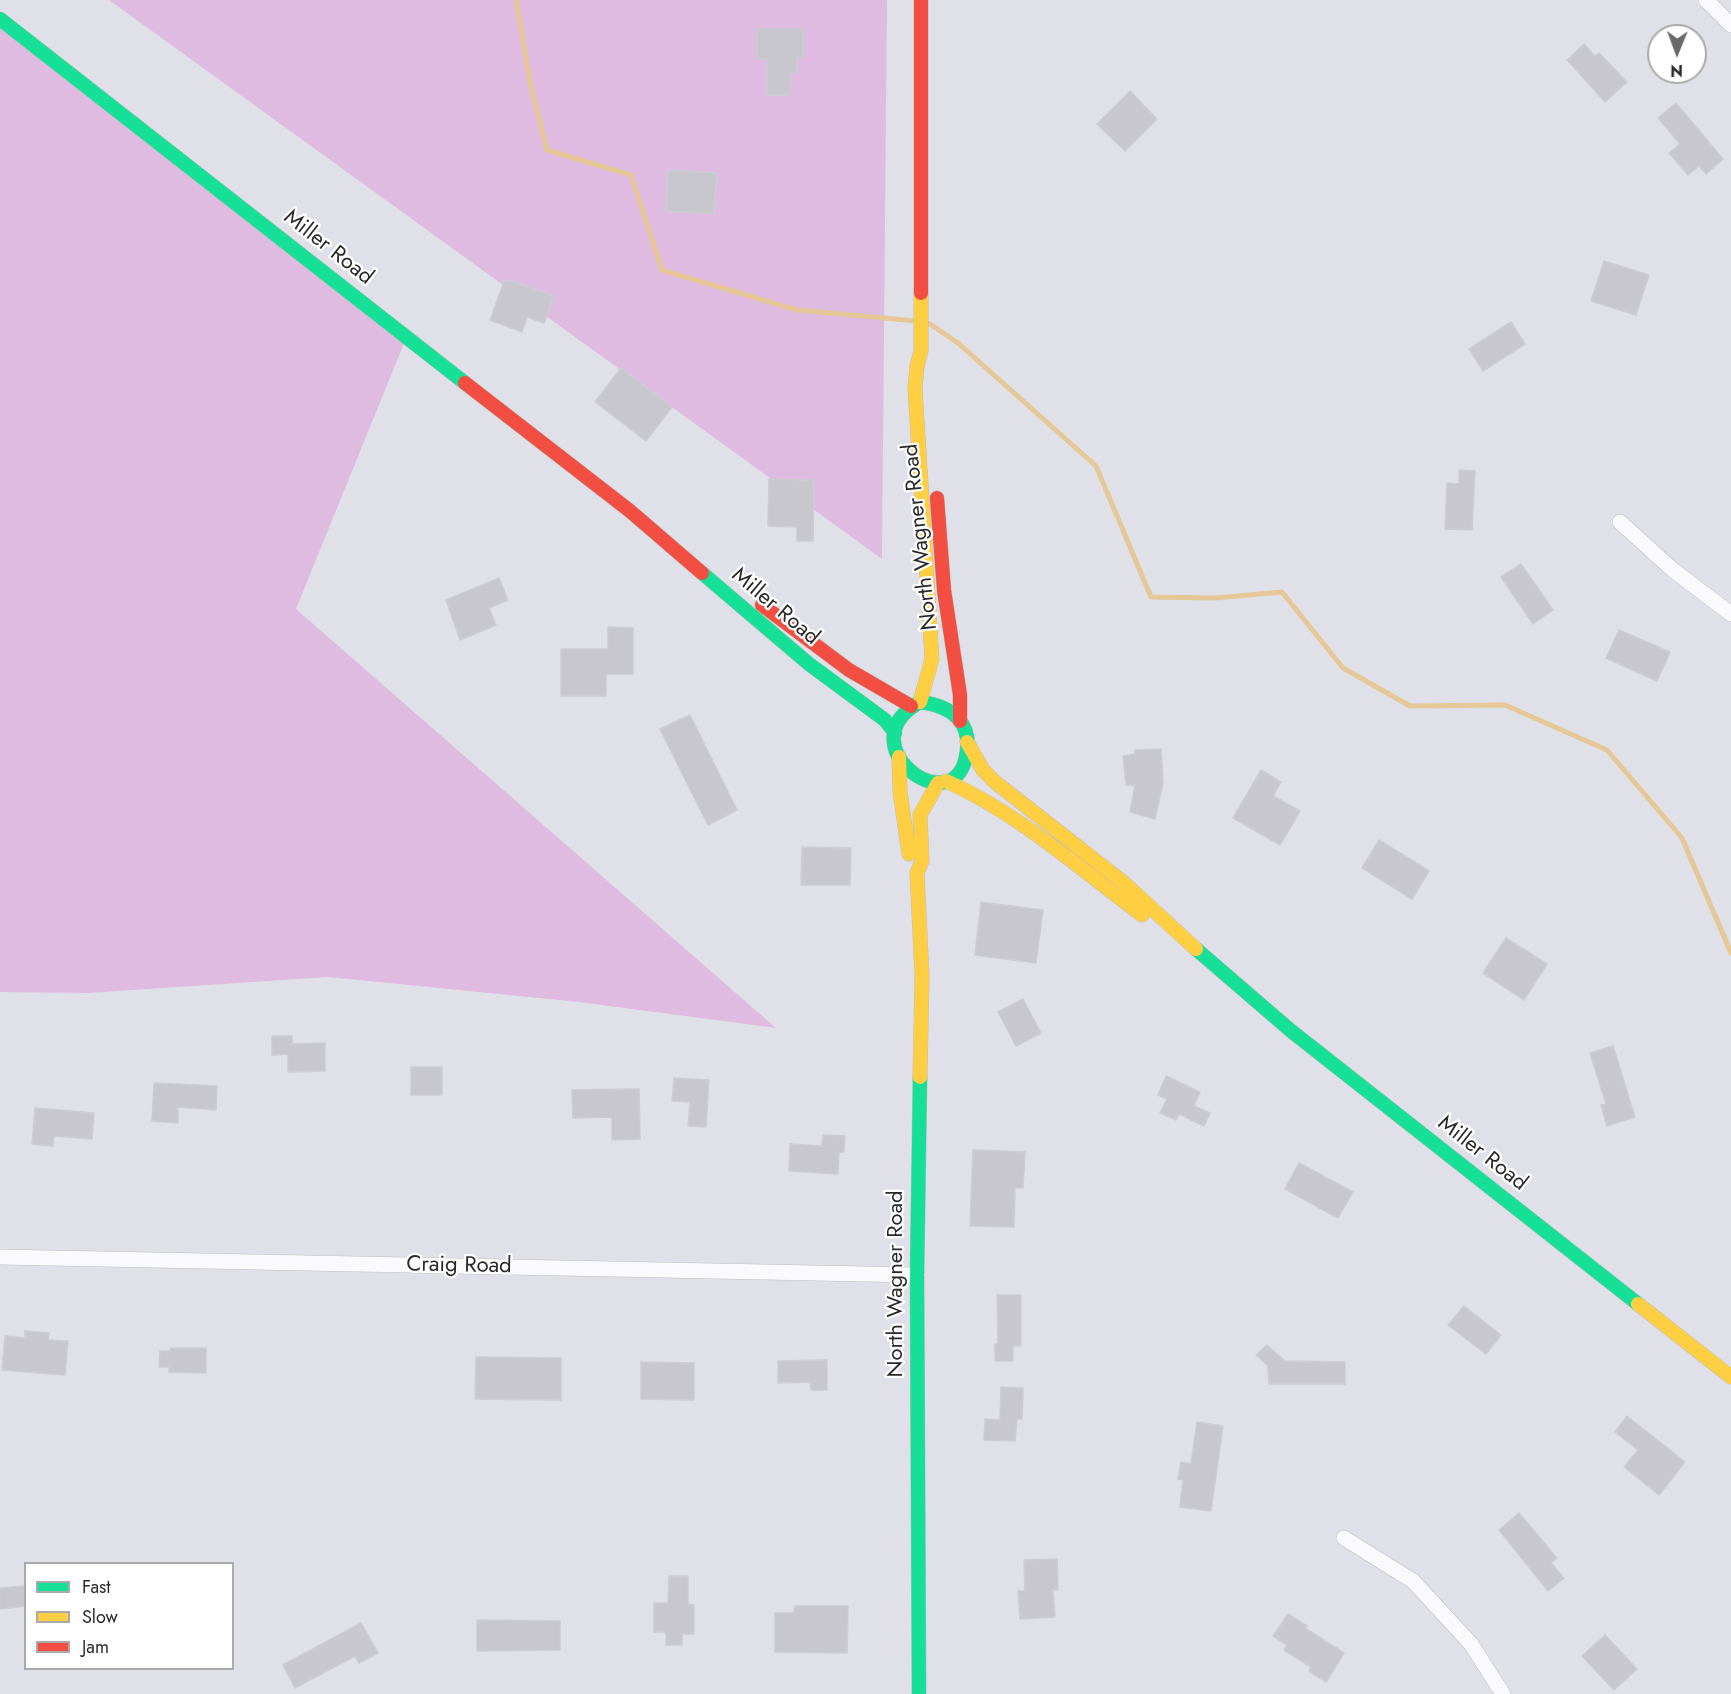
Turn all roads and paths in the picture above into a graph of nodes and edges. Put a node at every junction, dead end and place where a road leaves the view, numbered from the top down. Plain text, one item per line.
1 (921, 0) edge
2 (1706, 0) edge
3 (0, 19) edge
4 (1731, 25) edge
5 (921, 351) junction
6 (931, 428) dead end
7 (936, 486) dead end
8 (630, 511) junction
9 (1620, 522) dead end
10 (1731, 614) edge
11 (916, 704) junction
12 (960, 721) junction
13 (895, 733) junction
14 (968, 742) junction
15 (899, 757) junction
16 (942, 782) junction
17 (917, 873) junction
18 (1209, 962) junction
19 (0, 1257) edge
20 (917, 1275) junction
21 (1731, 1377) edge
22 (1344, 1538) dead end
23 (919, 1694) edge
24 (1503, 1694) edge

1 - 5 main road, North Wagner Road
2 - 4 street
3 - 8 main road, Miller Road
5 - 6 main road, North Wagner Road
5 - 11 main road, North Wagner Road
7 - 12 main road, North Wagner Road
8 - 11 main road, Miller Road
8 - 13 main road, Miller Road
9 - 10 street
11 - 12 main road
11 - 13 main road
12 - 14 main road
13 - 15 main road
14 - 16 main road
14 - 18 main road, Miller Road
15 - 16 main road
15 - 17 main road, North Wagner Road
16 - 17 main road, North Wagner Road
16 - 18 main road, Miller Road
17 - 20 main road, North Wagner Road
18 - 21 main road, Miller Road
19 - 20 street, Craig Road
20 - 23 main road, North Wagner Road
22 - 24 street

